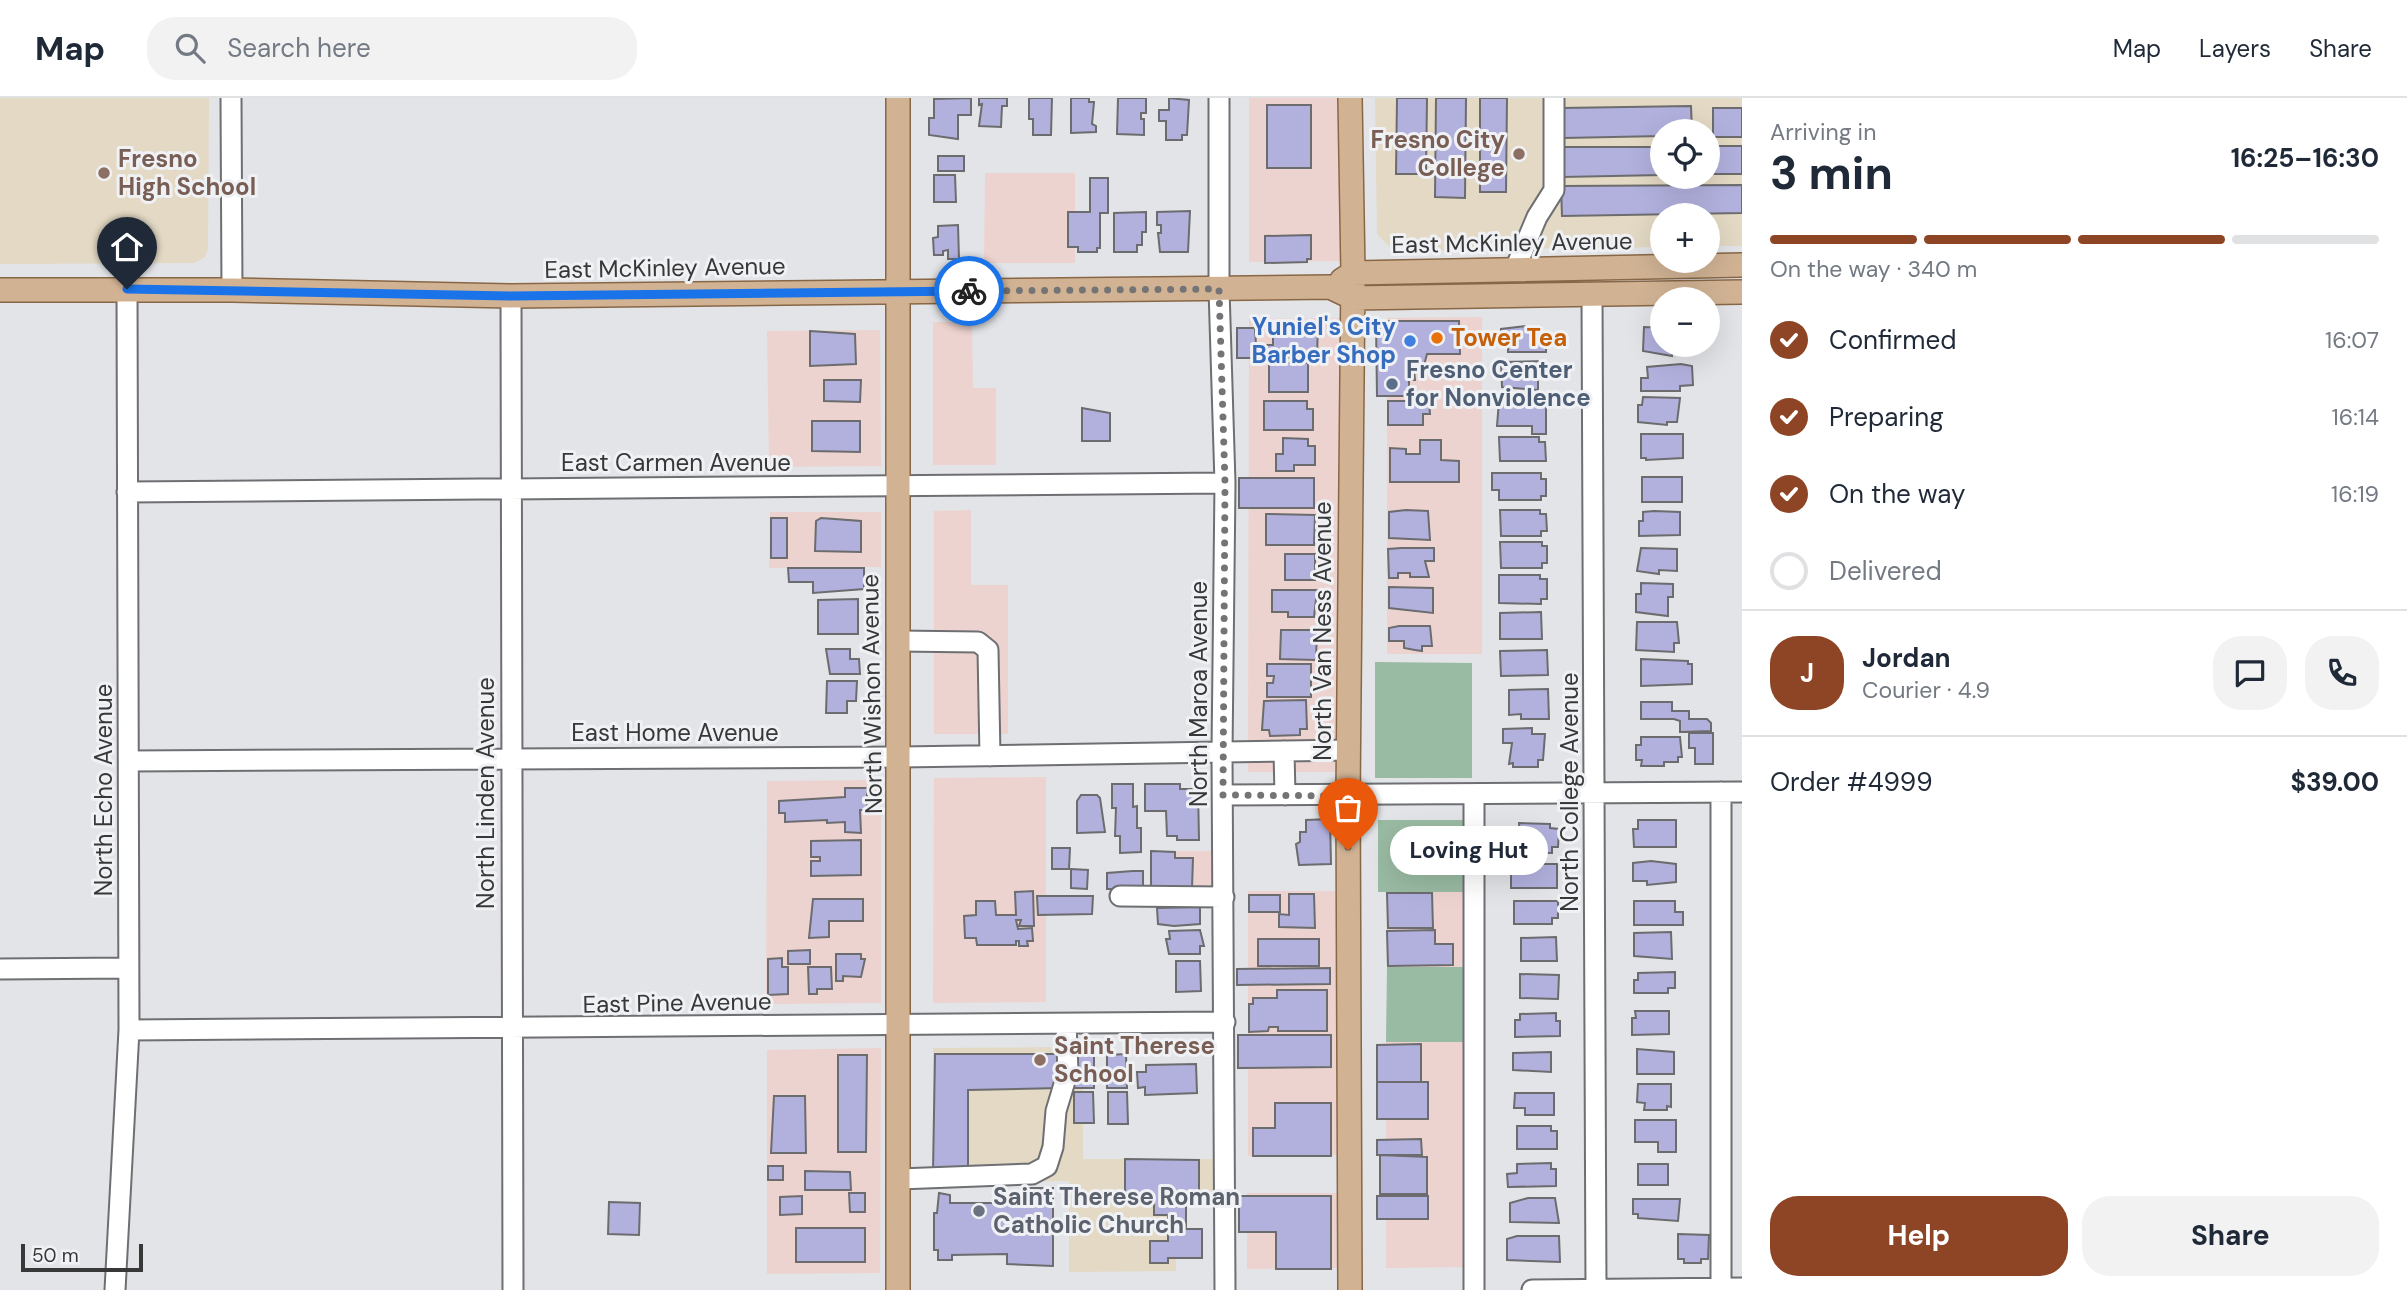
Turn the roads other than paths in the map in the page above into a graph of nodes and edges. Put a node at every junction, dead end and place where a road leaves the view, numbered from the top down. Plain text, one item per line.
1 (231, 98) edge
2 (898, 98) edge
3 (1219, 98) edge
4 (1350, 98) edge
5 (1554, 98) edge
6 (1742, 265) edge
7 (1515, 270) junction
8 (1353, 273) junction
9 (1330, 287) junction
10 (127, 289) junction
11 (1219, 289) junction
12 (0, 290) edge
13 (232, 290) junction
14 (899, 291) junction
15 (1742, 292) edge
16 (1592, 293) junction
17 (511, 296) junction
18 (1353, 298) junction
19 (1225, 483) junction
20 (896, 486) junction
21 (510, 489) junction
22 (127, 492) junction
23 (898, 640) junction
24 (1349, 750) junction
25 (1284, 751) junction
26 (1222, 753) junction
27 (990, 756) junction
28 (900, 757) junction
29 (510, 758) junction
30 (129, 761) junction
31 (1721, 792) junction
32 (1742, 792) edge
33 (1595, 794) junction
34 (1223, 795) junction
35 (1285, 795) junction
36 (1474, 795) junction
37 (1348, 796) junction
38 (1120, 896) dead end
39 (1224, 897) junction
40 (128, 968) junction
41 (0, 969) edge
42 (1225, 1022) junction
43 (1066, 1024) junction
44 (900, 1026) junction
45 (512, 1029) junction
46 (129, 1030) junction
47 (899, 1179) junction
48 (1721, 1288) junction
49 (1742, 1288) edge
50 (1596, 1289) edge
51 (115, 1290) edge
52 (513, 1290) edge
53 (898, 1290) edge
54 (1225, 1290) edge
55 (1350, 1290) edge
56 (1474, 1290) edge
57 (1532, 1290) edge

1 - 13 street
2 - 14 main road, North Wishon Avenue
3 - 11 street, North Maroa Avenue
4 - 8 main road, North Van Ness Avenue
5 - 7 street
6 - 7 main road, East McKinley Avenue
7 - 8 main road, East McKinley Avenue
8 - 9 main road
8 - 18 main road, North Van Ness Avenue
9 - 11 main road, East McKinley Avenue
9 - 18 main road, East McKinley Avenue
10 - 12 main road, East McKinley Avenue
10 - 13 main road, East McKinley Avenue
10 - 22 street, North Echo Avenue
11 - 14 main road, East McKinley Avenue
11 - 19 street, North Maroa Avenue
13 - 17 main road, East McKinley Avenue
14 - 17 main road, East McKinley Avenue
14 - 20 main road, North Wishon Avenue
15 - 16 main road, East McKinley Avenue
16 - 18 main road, East McKinley Avenue
16 - 33 street, North College Avenue
17 - 21 street, North Linden Avenue
18 - 24 main road, North Van Ness Avenue
19 - 20 street, East Carmen Avenue
19 - 26 street, North Maroa Avenue
20 - 21 street, East Carmen Avenue
20 - 23 main road, North Wishon Avenue
21 - 22 street, East Carmen Avenue
21 - 29 street, North Linden Avenue
22 - 30 street, North Echo Avenue
23 - 27 street
23 - 28 main road, North Wishon Avenue
24 - 25 street, East Home Avenue
24 - 37 main road, North Van Ness Avenue
25 - 26 street, East Home Avenue
25 - 35 street
26 - 27 street, East Home Avenue
26 - 34 street, North Maroa Avenue
27 - 28 street, East Home Avenue
28 - 29 street, East Home Avenue
28 - 44 main road, North Wishon Avenue
29 - 30 street, East Home Avenue
29 - 45 street, North Linden Avenue
30 - 40 street, North Echo Avenue
31 - 32 street
31 - 33 street
31 - 48 street
33 - 36 street
33 - 50 street, North College Avenue
34 - 35 street
34 - 39 street, North Maroa Avenue
35 - 37 street
36 - 37 street
36 - 56 street
37 - 55 main road, North Van Ness Avenue
38 - 39 street
39 - 42 street, North Maroa Avenue
40 - 41 street
40 - 46 street, North Echo Avenue
42 - 43 street, East Pine Avenue
42 - 54 street, North Maroa Avenue
43 - 44 street, East Pine Avenue
43 - 47 street
44 - 45 street, East Pine Avenue
44 - 47 main road, North Wishon Avenue
45 - 46 street, East Pine Avenue
45 - 52 street, North Linden Avenue
46 - 51 street, North Echo Avenue
47 - 53 main road, North Wishon Avenue
48 - 49 street
48 - 50 street
50 - 57 street

